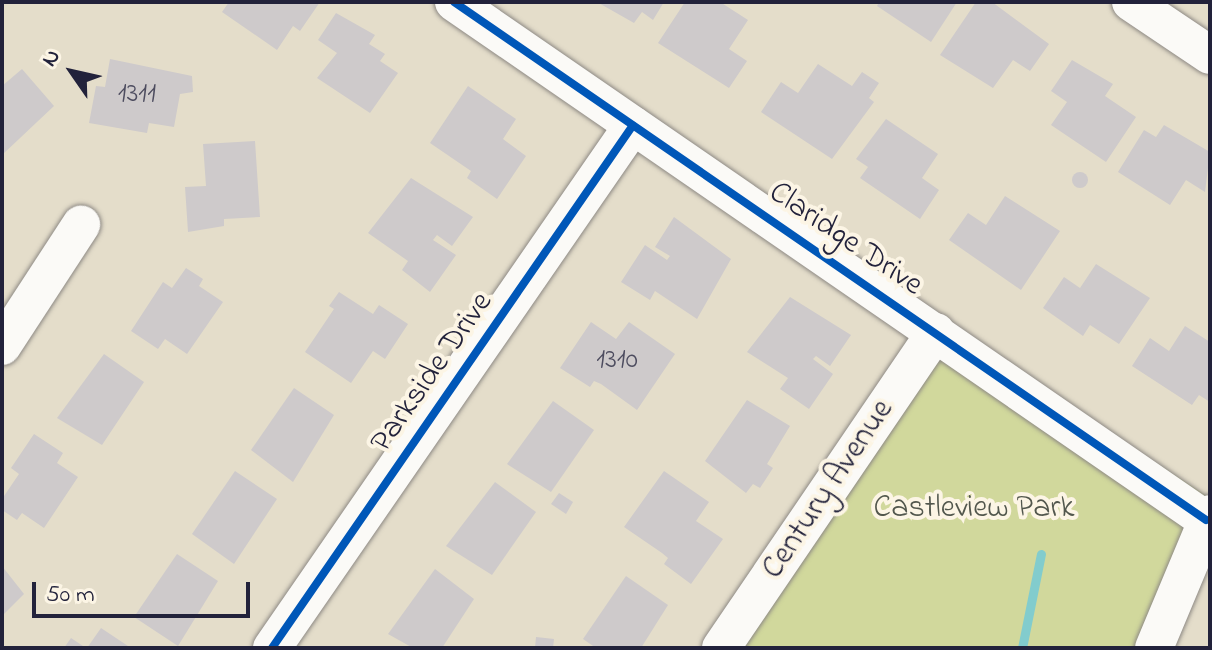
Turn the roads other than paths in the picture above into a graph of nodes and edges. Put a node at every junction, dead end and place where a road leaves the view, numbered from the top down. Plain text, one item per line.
1 (454, 2) edge
2 (1131, 2) edge
3 (1210, 55) edge
4 (633, 125) junction
5 (81, 225) dead end
6 (936, 332) junction
7 (2, 346) edge
8 (1208, 517) edge
9 (272, 648) edge
10 (721, 648) edge
11 (1154, 648) edge

1 - 4 street, Claridge Drive
2 - 3 street
4 - 6 street, Claridge Drive
4 - 9 street, Parkside Drive
5 - 7 street
6 - 8 street, Claridge Drive
6 - 10 street, Century Avenue
8 - 11 street

